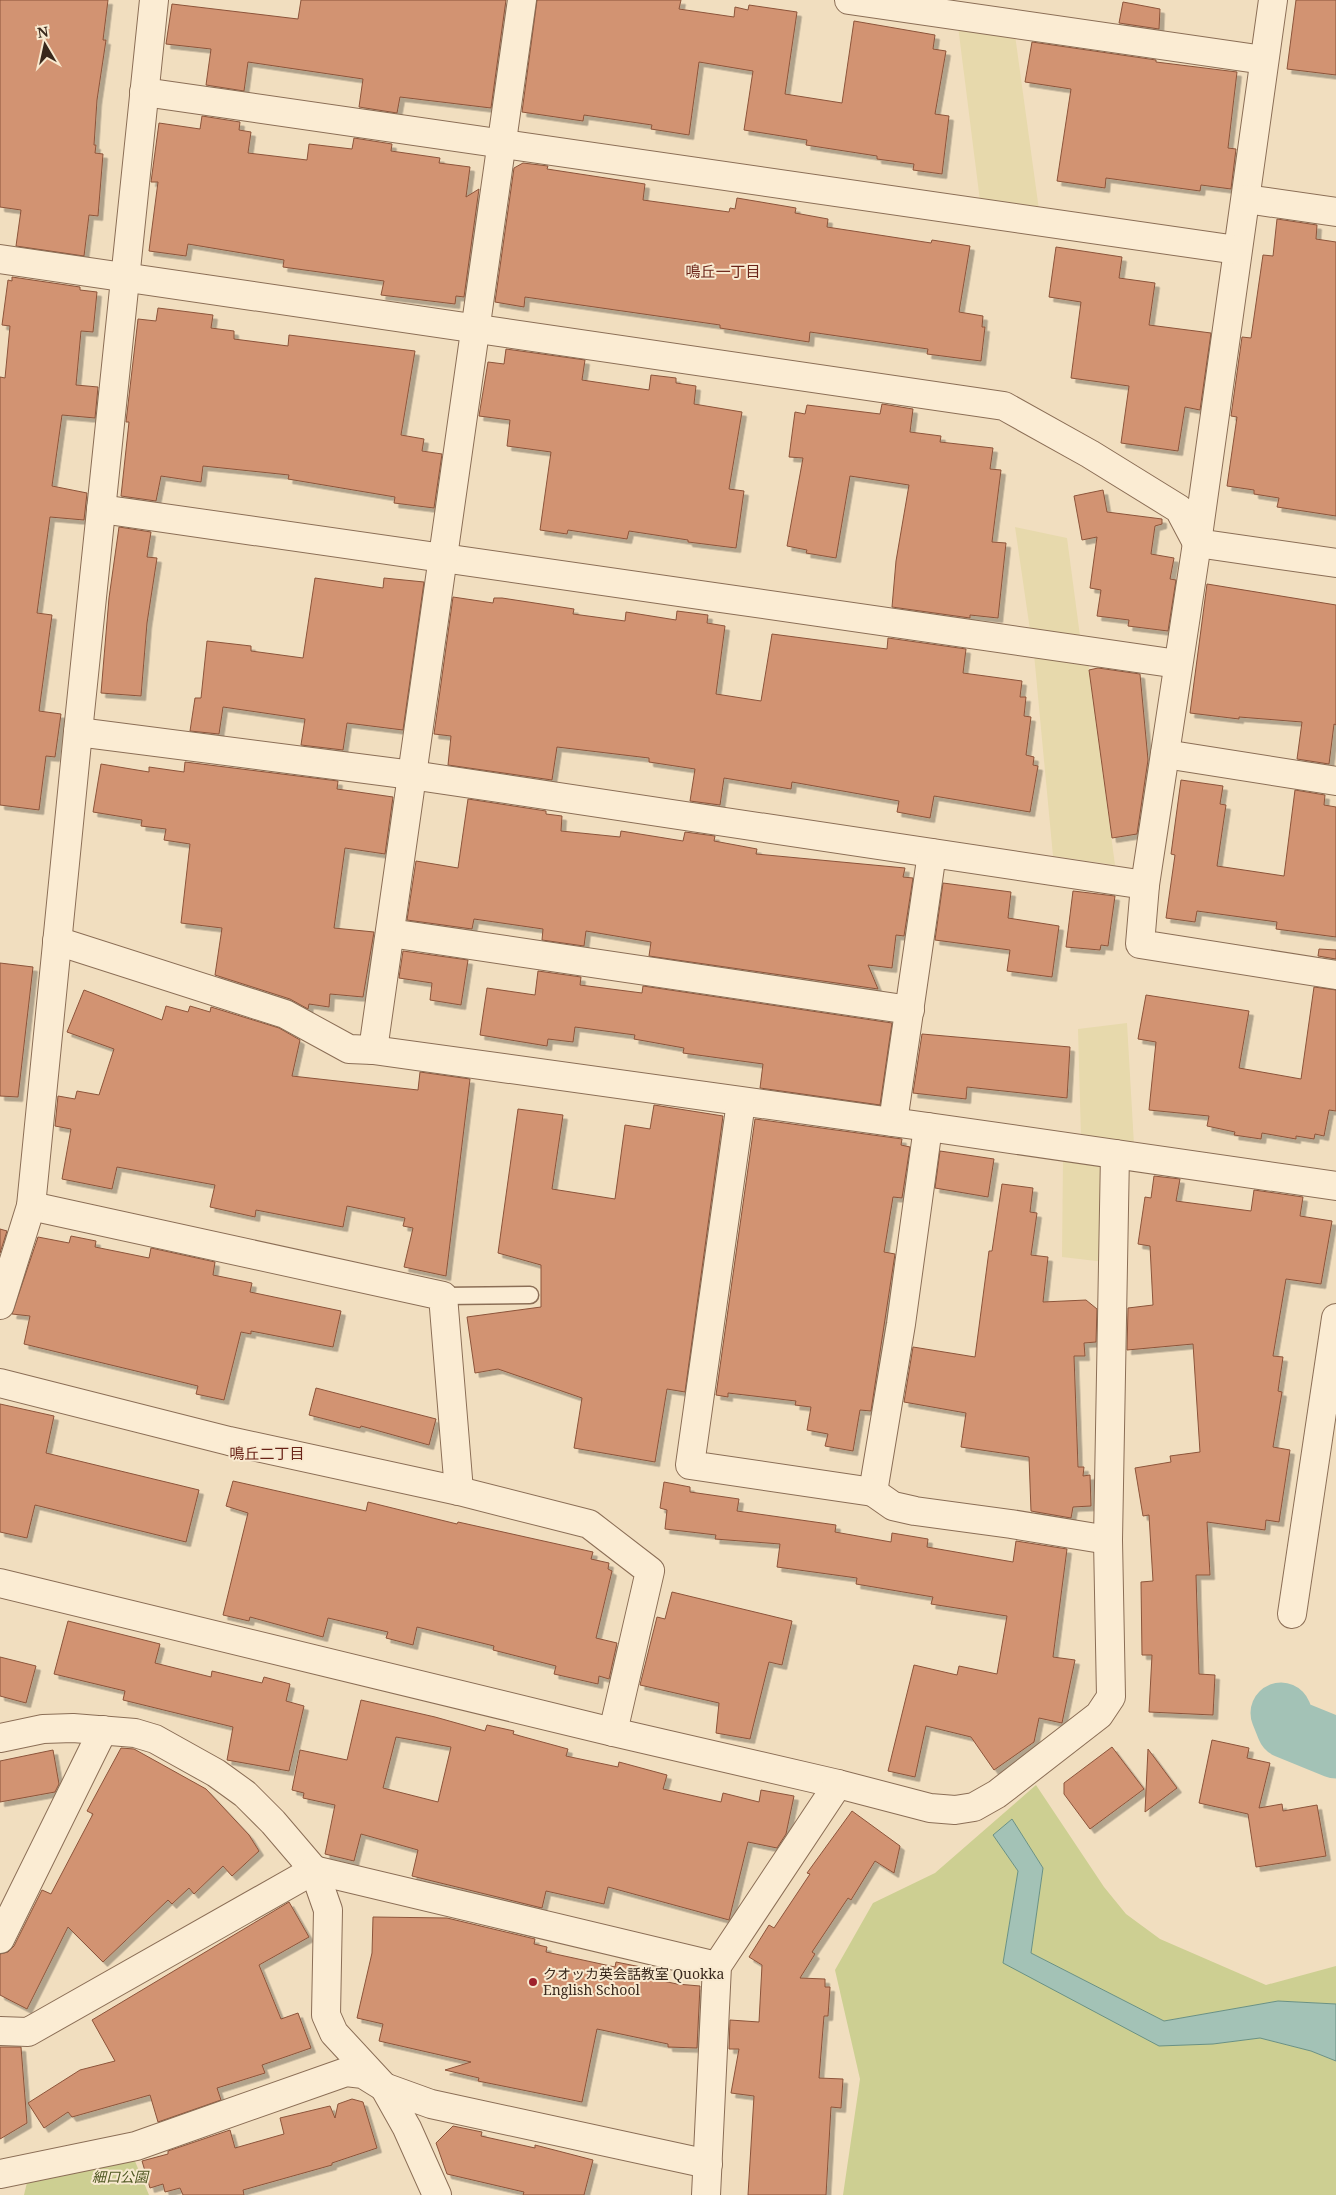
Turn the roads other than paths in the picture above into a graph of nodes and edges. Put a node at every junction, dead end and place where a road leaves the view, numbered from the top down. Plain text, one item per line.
1 (154, 0) edge
2 (522, 0) edge
3 (848, 0) edge
4 (1273, 0) edge
5 (1264, 60) junction
6 (144, 92) junction
7 (502, 144) junction
8 (1246, 199) junction
9 (1336, 212) edge
10 (1237, 250) junction
11 (0, 259) edge
12 (125, 277) junction
13 (476, 328) junction
14 (101, 509) junction
15 (1197, 543) junction
16 (442, 556) junction
17 (1336, 563) edge
18 (1178, 664) junction
19 (78, 732) junction
20 (1165, 754) junction
21 (412, 775) junction
22 (1336, 781) edge
23 (932, 853) junction
24 (1145, 886) junction
25 (390, 933) junction
26 (57, 941) junction
27 (1336, 976) edge
28 (910, 1010) junction
29 (373, 1050) junction
30 (741, 1102) junction
31 (893, 1122) junction
32 (928, 1127) junction
33 (1115, 1154) junction
34 (1336, 1186) edge
35 (31, 1206) junction
36 (530, 1295) dead end
37 (443, 1296) junction
38 (0, 1305) edge
39 (1336, 1318) edge
40 (0, 1384) edge
41 (460, 1491) junction
42 (874, 1492) junction
43 (1108, 1540) junction
44 (0, 1583) edge
45 (1292, 1614) dead end
46 (103, 1730) junction
47 (613, 1732) junction
48 (0, 1738) edge
49 (838, 1784) junction
50 (314, 1870) junction
51 (0, 1939) edge
52 (717, 1966) junction
53 (0, 2031) edge
54 (384, 2087) junction
55 (708, 2164) junction
56 (0, 2174) edge
57 (0, 2191) edge
58 (4, 2195) edge
59 (437, 2195) edge
60 (706, 2195) edge

1 - 6 street
2 - 7 street
3 - 5 street
4 - 5 street
5 - 8 street
6 - 7 street
6 - 12 street
7 - 10 street
7 - 13 street
8 - 9 street
8 - 10 street
10 - 15 street
11 - 12 street
12 - 13 street
12 - 14 street
13 - 15 street
13 - 16 street
14 - 16 street
14 - 19 street
15 - 17 street
15 - 18 street
16 - 18 street
16 - 21 street
18 - 20 street
19 - 21 street
19 - 26 street
20 - 22 street
20 - 24 street
21 - 23 street
21 - 25 street
23 - 24 street
23 - 28 street
24 - 27 street
25 - 28 street
25 - 29 street
26 - 29 street
26 - 35 street
28 - 31 street
29 - 30 street
30 - 31 street
30 - 42 street
31 - 32 street
32 - 33 street
32 - 42 street
33 - 34 street
33 - 43 street
35 - 37 street
35 - 38 street
36 - 37 lane
37 - 41 street
39 - 45 street
40 - 41 street
41 - 47 street
42 - 43 street
43 - 49 street
44 - 47 street
46 - 48 street
46 - 50 street
46 - 51 street
47 - 49 street
49 - 52 street
50 - 52 street
50 - 53 street
50 - 54 street
52 - 55 street
54 - 55 street
54 - 56 street
54 - 59 street
55 - 60 street
57 - 58 street

